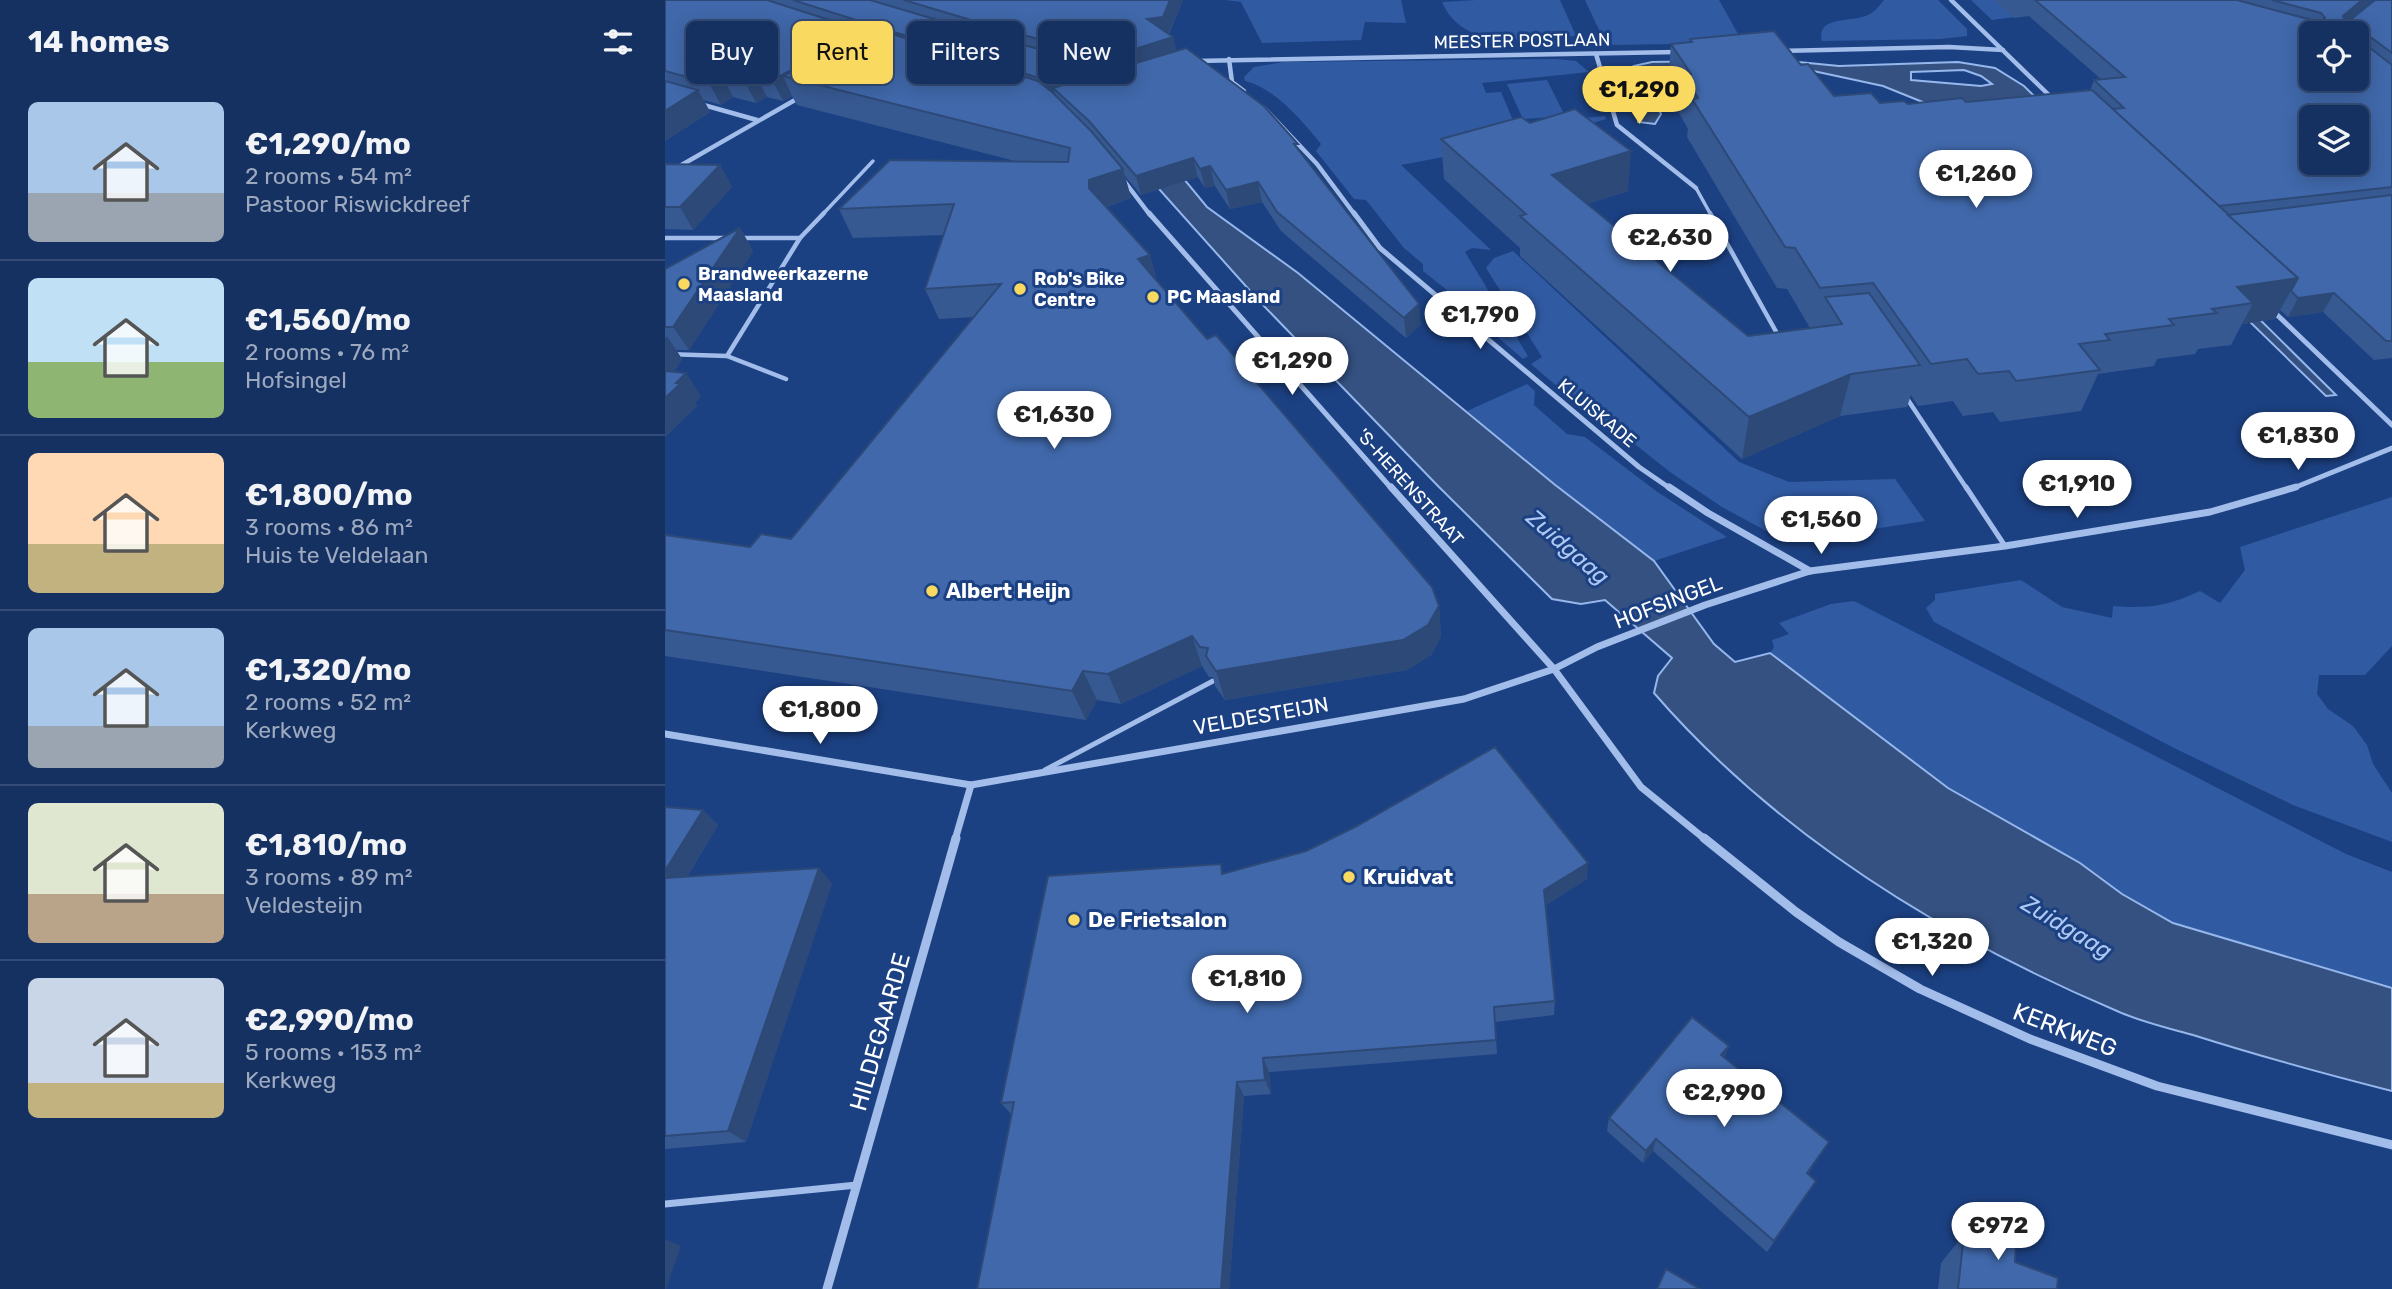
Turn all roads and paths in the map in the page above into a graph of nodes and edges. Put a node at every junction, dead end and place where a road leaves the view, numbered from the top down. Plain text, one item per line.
1 (1951, 0) edge
2 (2003, 50) junction
3 (1772, 51) edge
4 (1691, 52) edge
5 (1596, 54) junction
6 (1229, 59) junction
7 (1183, 61) edge
8 (804, 95) edge
9 (1250, 96) edge
10 (691, 102) edge
11 (2057, 103) edge
12 (1259, 104) edge
13 (757, 120) junction
14 (873, 160) dead end
15 (665, 164) edge
16 (678, 167) junction
17 (1116, 171) edge
18 (665, 179) edge
19 (1696, 188) joint
20 (665, 238) edge
21 (800, 238) junction
22 (2261, 299) edge
23 (1780, 338) edge
24 (665, 354) edge
25 (727, 356) junction
26 (786, 379) dead end
27 (1898, 385) edge
28 (2392, 425) edge
29 (2392, 448) edge
30 (2005, 545) junction
31 (1810, 571) junction
32 (1554, 669) junction
33 (1213, 681) edge
34 (665, 734) edge
35 (1043, 772) junction
36 (971, 785) junction
37 (2392, 1145) edge
38 (857, 1185) junction
39 (665, 1205) edge
40 (827, 1289) edge

1 - 2 street
2 - 3 street
2 - 11 street
4 - 5 street, MEESTER POSTLAAN
5 - 6 street, MEESTER POSTLAAN
5 - 19 street
6 - 7 street, MEESTER POSTLAAN
6 - 9 street
8 - 13 street
10 - 13 street
12 - 31 street, KLUISKADE
13 - 16 street
14 - 21 lane
15 - 16 street
16 - 18 street
17 - 32 street, 'S-HERENSTRAAT
19 - 23 lane
20 - 21 lane
21 - 25 lane
22 - 28 street
24 - 25 lane
25 - 26 lane
27 - 30 lane
29 - 30 street, HOFSINGEL
30 - 31 street, HOFSINGEL
31 - 32 street, HOFSINGEL
32 - 35 street, VELDESTEIJN
32 - 37 street, KERKWEG
33 - 35 lane
34 - 36 street, VELDESTEIJN
35 - 36 street, VELDESTEIJN
36 - 38 street, HILDEGAARDE
38 - 39 lane
38 - 40 street, HILDEGAARDE

